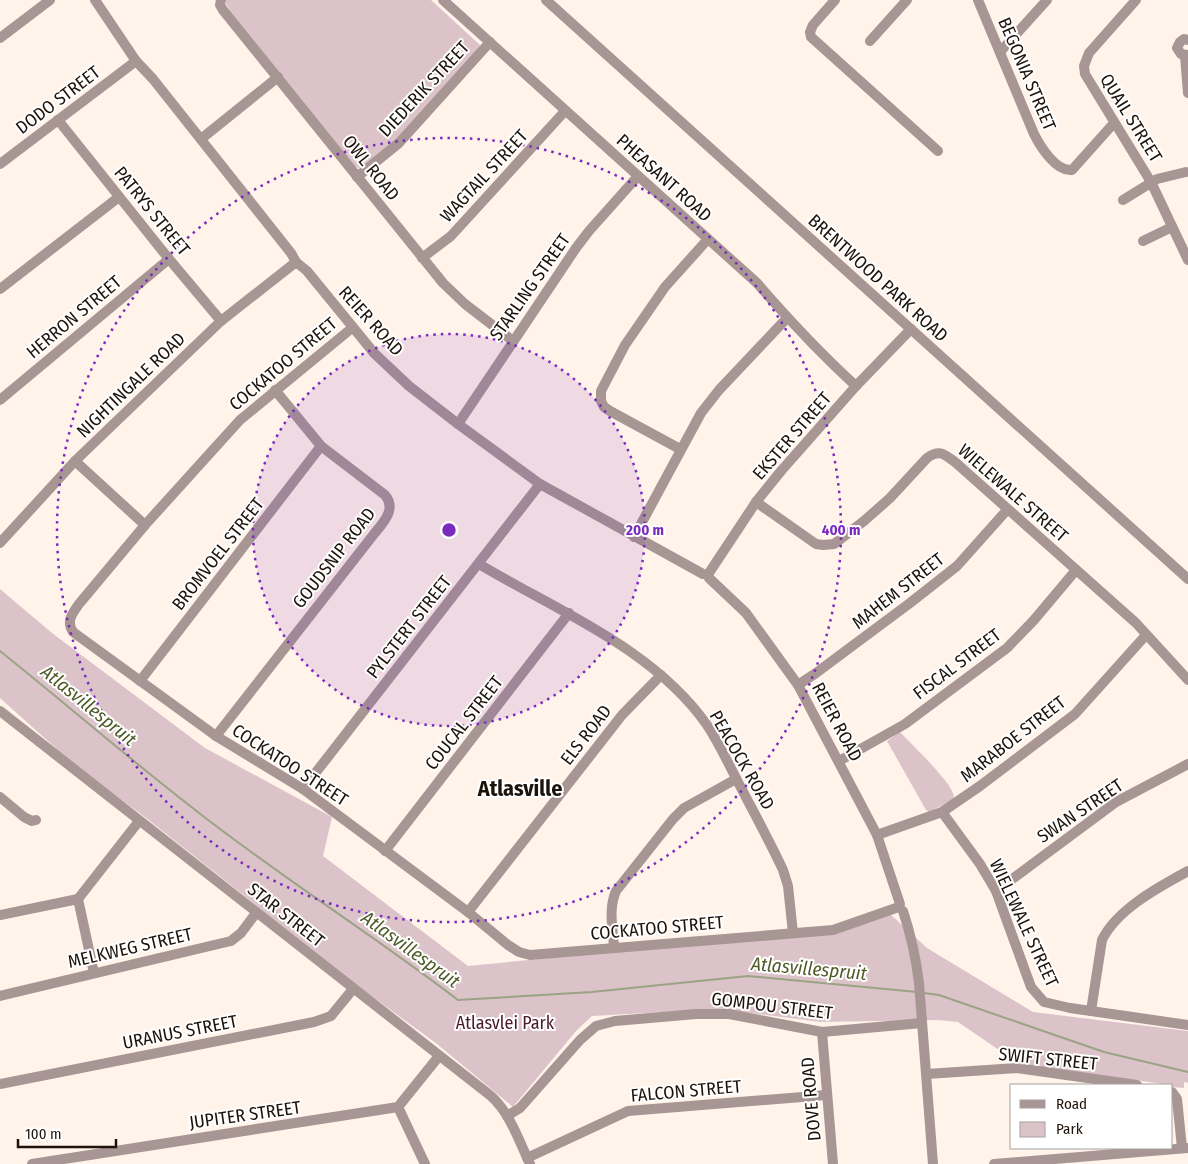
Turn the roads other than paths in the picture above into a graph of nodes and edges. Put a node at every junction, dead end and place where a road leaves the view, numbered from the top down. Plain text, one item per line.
1 (50, 0) edge
2 (95, 0) edge
3 (221, 0) edge
4 (443, 0) edge
5 (546, 0) edge
6 (835, 0) edge
7 (907, 0) edge
8 (978, 0) edge
9 (1047, 0) edge
10 (1136, 0) edge
11 (0, 38) edge
12 (1188, 40) edge
13 (870, 41) dead end
14 (490, 42) junction
15 (1000, 52) junction
16 (1187, 56) edge
17 (136, 61) junction
18 (278, 77) junction
19 (1188, 92) edge
20 (565, 111) junction
21 (58, 120) junction
22 (1114, 123) junction
23 (201, 139) junction
24 (938, 150) dead end
25 (0, 164) edge
26 (1187, 171) edge
27 (638, 176) junction
28 (357, 177) junction
29 (1151, 182) junction
30 (120, 197) junction
31 (1123, 200) dead end
32 (1172, 227) junction
33 (708, 239) junction
34 (1143, 242) dead end
35 (422, 258) junction
36 (169, 259) junction
37 (1188, 260) edge
38 (296, 262) junction
39 (0, 289) edge
40 (787, 318) junction
41 (221, 321) junction
42 (352, 328) junction
43 (911, 329) junction
44 (513, 341) junction
45 (856, 386) junction
46 (275, 390) junction
47 (0, 400) edge
48 (458, 424) junction
49 (321, 446) junction
50 (680, 449) junction
51 (75, 461) junction
52 (540, 484) junction
53 (756, 502) junction
54 (1007, 510) junction
55 (145, 524) junction
56 (634, 537) junction
57 (0, 543) edge
58 (479, 564) junction
59 (1076, 570) junction
60 (707, 575) junction
61 (1188, 579) edge
62 (568, 613) junction
63 (1146, 635) junction
64 (661, 675) junction
65 (1188, 680) edge
66 (140, 681) junction
67 (798, 685) junction
68 (0, 711) edge
69 (216, 736) junction
70 (839, 761) junction
71 (1188, 764) edge
72 (736, 779) junction
73 (303, 789) junction
74 (0, 797) edge
75 (942, 812) junction
76 (36, 820) dead end
77 (139, 821) junction
78 (877, 835) junction
79 (385, 851) junction
80 (1188, 871) edge
81 (996, 891) junction
82 (78, 899) junction
83 (900, 908) junction
84 (468, 912) junction
85 (256, 913) junction
86 (0, 915) edge
87 (792, 932) junction
88 (614, 948) junction
89 (94, 973) junction
90 (353, 989) junction
91 (0, 996) edge
92 (1091, 1011) junction
93 (922, 1023) junction
94 (1188, 1025) edge
95 (822, 1032) junction
96 (439, 1056) junction
97 (927, 1074) junction
98 (0, 1084) edge
99 (1130, 1084) edge
100 (1173, 1093) edge
101 (827, 1095) junction
102 (398, 1107) junction
103 (508, 1116) junction
104 (1185, 1148) edge
105 (528, 1161) edge
106 (32, 1164) edge
107 (425, 1164) edge
108 (833, 1164) edge
109 (934, 1164) edge
110 (994, 1164) edge

1 - 11 street
2 - 17 street, REIER ROAD
3 - 18 street, OWL ROAD
4 - 14 street, PHEASANT ROAD
5 - 43 street, BRENTWOOD PARK ROAD
6 - 24 street
7 - 13 street
8 - 15 street, BEGONIA STREET
9 - 15 street
10 - 22 street, QUAIL STREET
12 - 16 street
14 - 20 street, PHEASANT ROAD
14 - 28 street, DIEDERIK STREET
15 - 22 street, BEGONIA STREET
16 - 19 street
17 - 21 street, DODO STREET
17 - 23 street, REIER ROAD
18 - 23 street
18 - 28 street, OWL ROAD
20 - 27 street, PHEASANT ROAD
20 - 35 street, WAGTAIL STREET
21 - 25 street, DODO STREET
21 - 30 street, PATRYS STREET
22 - 29 street, QUAIL STREET
23 - 38 street, REIER ROAD
26 - 29 street
27 - 33 street, PHEASANT ROAD
27 - 44 street, STARLING STREET
28 - 35 street, OWL ROAD
29 - 31 street, QUAIL STREET
29 - 32 street, QUAIL STREET
30 - 36 street, PATRYS STREET
30 - 39 street
32 - 34 street
32 - 37 street, QUAIL STREET
33 - 40 street, PHEASANT ROAD
33 - 50 street
35 - 44 street, OWL ROAD
36 - 41 street, PATRYS STREET
36 - 47 street, HERRON STREET
38 - 41 street, NIGHTINGALE ROAD
38 - 42 street, REIER ROAD
40 - 45 street, PHEASANT ROAD
40 - 50 street
41 - 51 street, NIGHTINGALE ROAD
42 - 46 street, COCKATOO STREET
42 - 48 street, REIER ROAD
43 - 45 street, EKSTER STREET
43 - 61 street, BRENTWOOD PARK ROAD
44 - 48 street, STARLING STREET
45 - 53 street, EKSTER STREET
46 - 49 street, GOUDSNIP ROAD
46 - 55 street, COCKATOO STREET
48 - 52 street, REIER ROAD
49 - 66 street, BROMVOEL STREET
49 - 69 street, GOUDSNIP ROAD
50 - 56 street
51 - 55 street
51 - 57 street, NIGHTINGALE ROAD
52 - 56 street, REIER ROAD
52 - 58 street, PYLSTERT STREET
53 - 54 street, WIELEWALE STREET
53 - 60 street, EKSTER STREET
54 - 59 street, WIELEWALE STREET
54 - 67 street, MAHEM STREET
55 - 66 street, COCKATOO STREET
56 - 60 street, REIER ROAD
58 - 62 street, PEACOCK ROAD
58 - 73 street, PYLSTERT STREET
59 - 63 street, WIELEWALE STREET
59 - 70 street, FISCAL STREET
60 - 67 street, REIER ROAD
62 - 64 street, PEACOCK ROAD
62 - 79 street, COUCAL STREET
63 - 65 street, WIELEWALE STREET
63 - 75 street, MARABOE STREET
64 - 72 street, PEACOCK ROAD
64 - 84 street, ELS ROAD
66 - 69 street, COCKATOO STREET
67 - 70 street, REIER ROAD
68 - 77 street, STAR STREET
69 - 73 street, COCKATOO STREET
70 - 78 street, REIER ROAD
71 - 81 street, SWAN STREET
72 - 87 street, PEACOCK ROAD
72 - 88 street
73 - 79 street, COCKATOO STREET
74 - 76 street
75 - 78 street, MARABOE STREET
75 - 81 street, WIELEWALE STREET
77 - 82 street
77 - 85 street, STAR STREET
78 - 83 street, REIER ROAD
79 - 84 street, COCKATOO STREET
80 - 92 street
81 - 92 street, WIELEWALE STREET
82 - 86 street
82 - 89 street
83 - 87 street, COCKATOO STREET
83 - 93 street, REIER ROAD
84 - 88 street, COCKATOO STREET
85 - 89 street, MELKWEG STREET
85 - 90 street, STAR STREET
87 - 88 street, COCKATOO STREET
89 - 91 street, MELKWEG STREET
90 - 96 street, STAR STREET
90 - 98 street, URANUS STREET
92 - 94 street, WIELEWALE STREET
93 - 95 street, GOMPOU STREET
93 - 97 street, REIER ROAD
95 - 101 street, DOVE ROAD
95 - 103 street, GOMPOU STREET
96 - 102 street
96 - 103 street, STAR STREET
97 - 99 street, SWIFT STREET
97 - 109 street, REIER ROAD
100 - 104 street
101 - 105 street, FALCON STREET
101 - 108 street, DOVE ROAD
102 - 106 street, JUPITER STREET
102 - 107 street
103 - 105 street, STAR STREET
104 - 110 street

